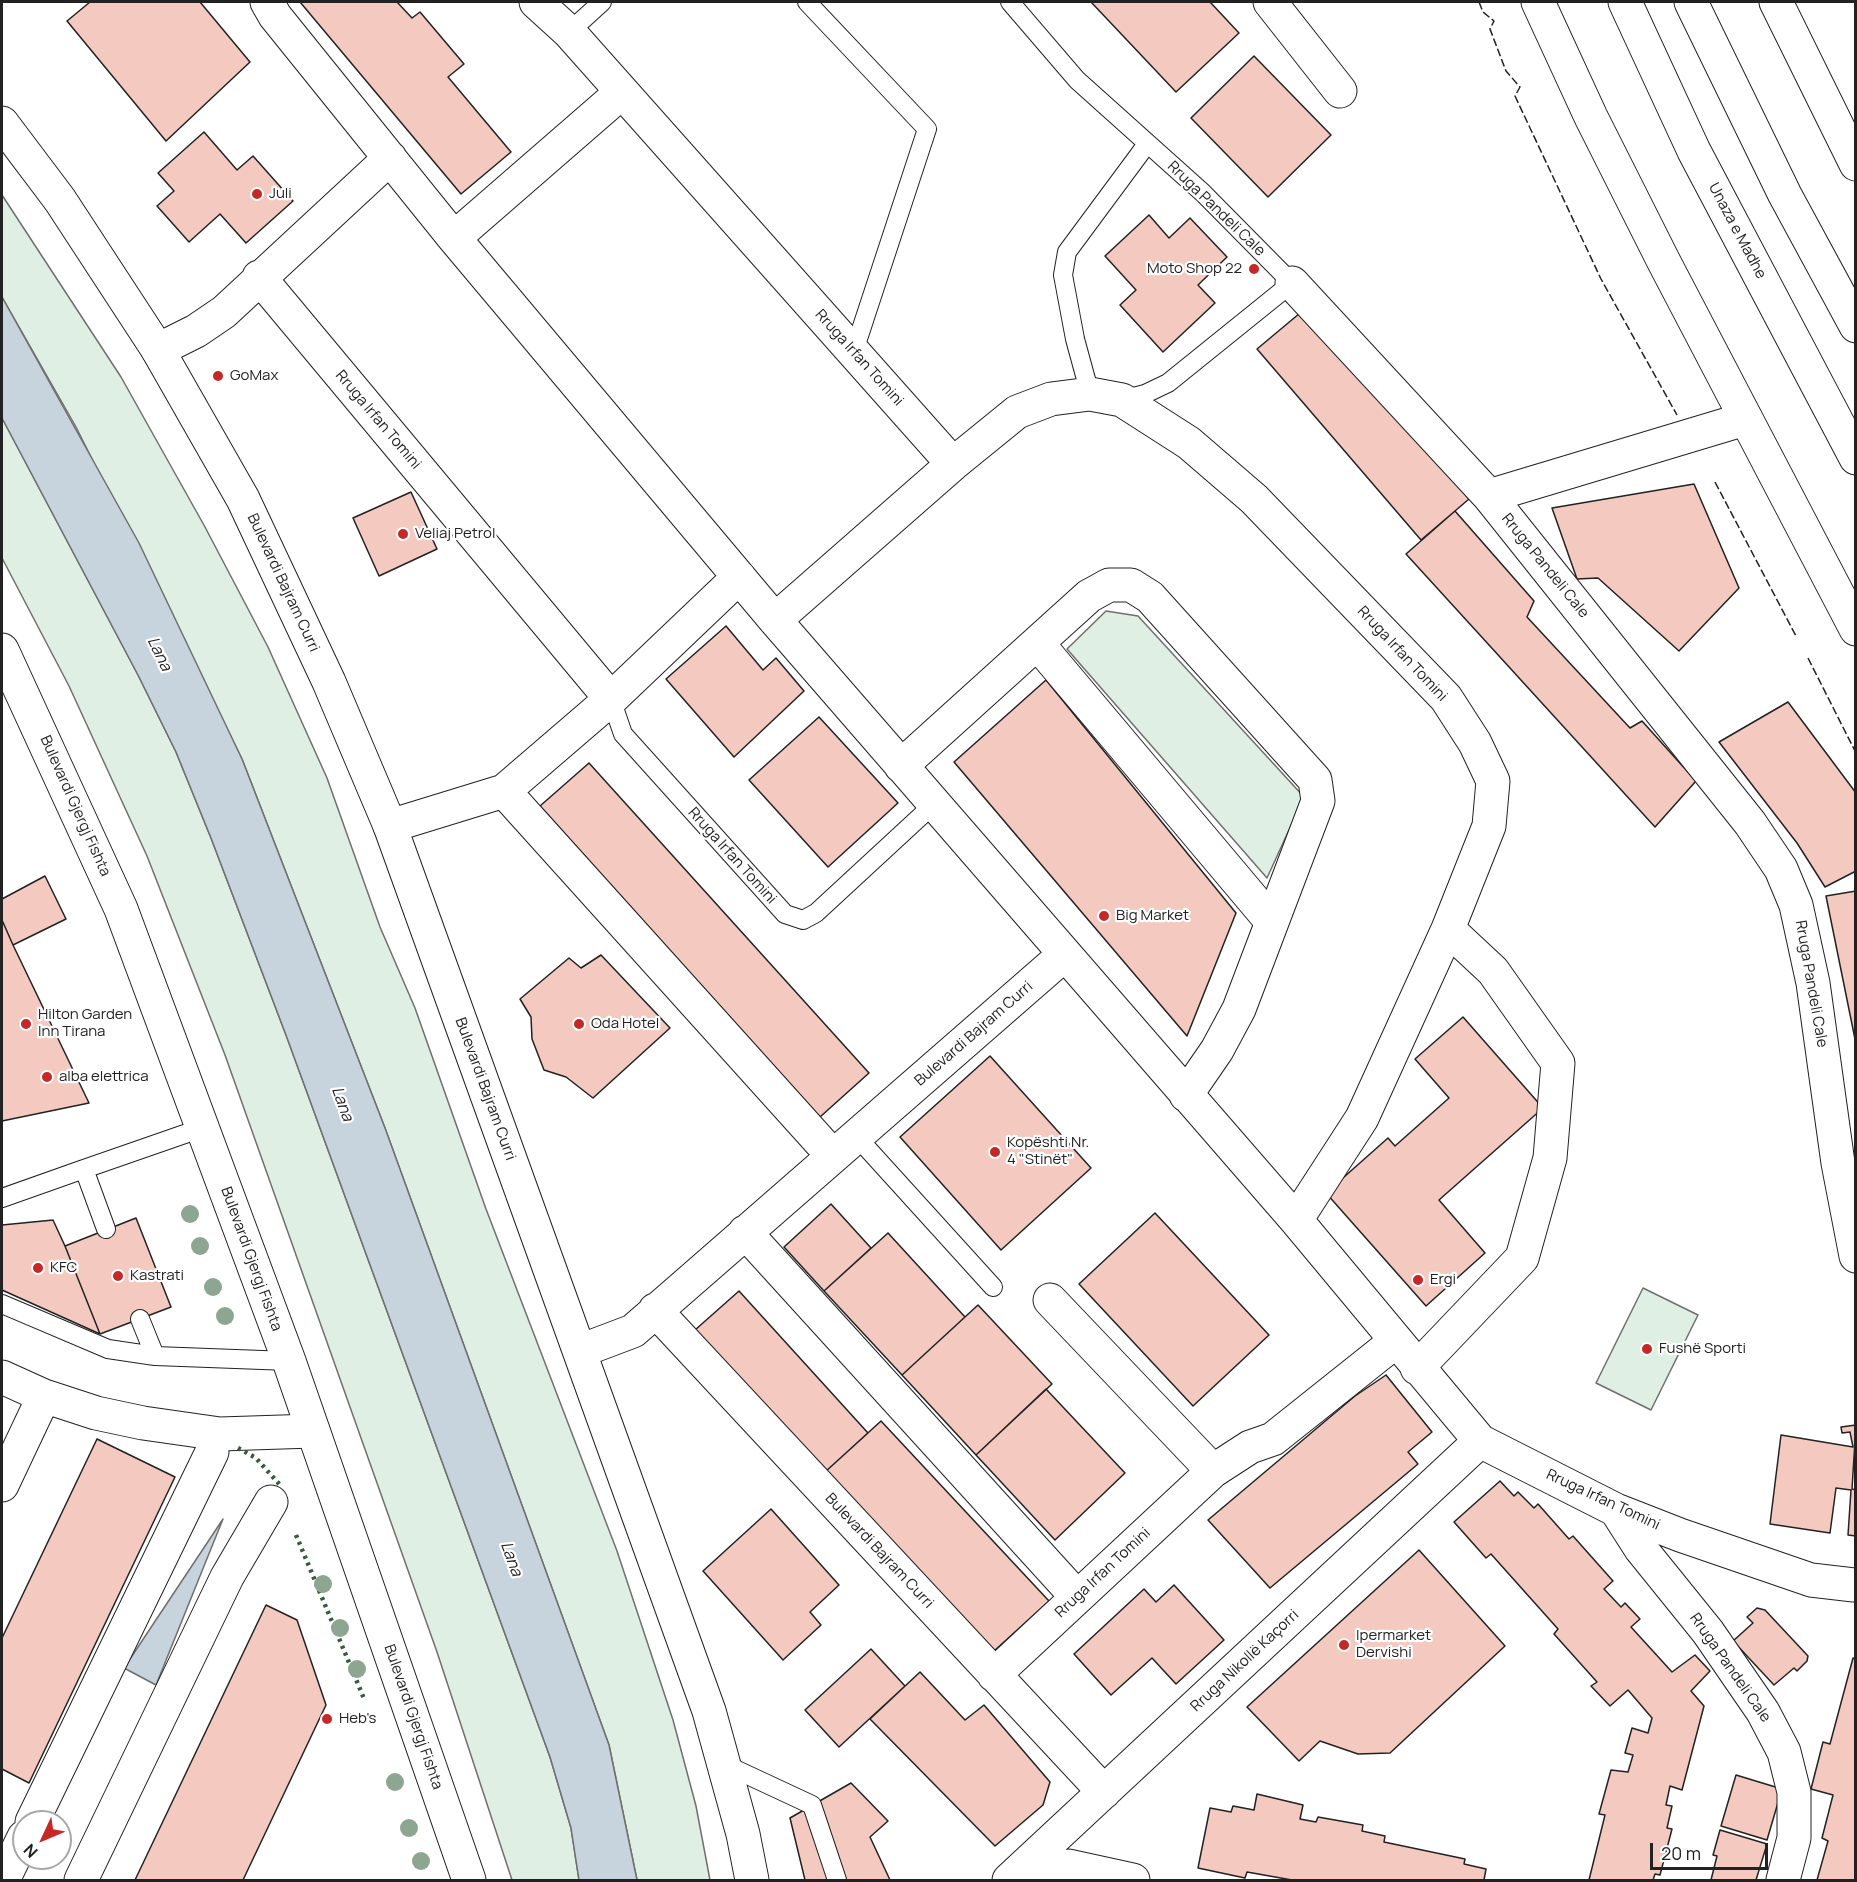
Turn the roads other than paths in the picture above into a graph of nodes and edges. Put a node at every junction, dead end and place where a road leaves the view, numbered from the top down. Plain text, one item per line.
1 (267, 2) edge
2 (536, 2) edge
3 (602, 2) edge
4 (807, 2) edge
5 (1010, 2) edge
6 (1270, 2) edge
7 (1538, 2) edge
8 (1625, 2) edge
9 (1691, 2) edge
10 (1776, 2) edge
11 (569, 32) junction
12 (1340, 91) dead end
13 (622, 92) junction
14 (2, 123) edge
15 (1147, 144) junction
16 (390, 158) junction
17 (1856, 164) edge
18 (454, 238) junction
19 (259, 277) junction
20 (1292, 283) junction
21 (1856, 326) edge
22 (158, 350) junction
23 (854, 351) junction
24 (1090, 394) junction
25 (1122, 400) junction
26 (1745, 418) junction
27 (1856, 458) edge
28 (952, 464) junction
29 (1489, 496) junction
30 (739, 577) junction
31 (775, 620) junction
32 (1856, 629) edge
33 (1038, 644) junction
34 (2, 650) edge
35 (611, 699) junction
36 (901, 766) junction
37 (504, 791) junction
38 (934, 804) junction
39 (390, 826) junction
40 (1272, 922) junction
41 (1448, 929) junction
42 (1064, 955) junction
43 (1186, 1095) junction
44 (202, 1128) junction
45 (844, 1146) junction
46 (1847, 1161) edge
47 (84, 1168) junction
48 (2, 1198) edge
49 (1296, 1220) junction
50 (106, 1229) dead end
51 (745, 1232) junction
52 (1856, 1256) edge
53 (993, 1287) dead end
54 (1050, 1300) dead end
55 (2, 1304) edge
56 (655, 1310) junction
57 (140, 1319) dead end
58 (1396, 1341) junction
59 (580, 1351) junction
60 (155, 1356) junction
61 (289, 1361) junction
62 (1417, 1368) junction
63 (2, 1377) edge
64 (44, 1396) junction
65 (313, 1431) junction
66 (1480, 1441) junction
67 (212, 1452) dead end
68 (1212, 1471) junction
69 (2, 1485) edge
70 (271, 1502) dead end
71 (1616, 1510) junction
72 (1855, 1590) edge
73 (1077, 1597) junction
74 (994, 1675) junction
75 (724, 1764) junction
76 (1104, 1792) junction
77 (38, 1810) edge
78 (12, 1863) edge
79 (3, 1881) edge
80 (81, 1881) edge
81 (469, 1881) edge
82 (752, 1881) edge
83 (837, 1881) edge
84 (1009, 1881) edge
85 (1015, 1881) edge
86 (1133, 1881) edge
87 (1783, 1881) edge

1 - 16 main road, Rruga Irfan Tomini
2 - 11 main road, Rruga Irfan Tomini
3 - 11 lane
4 - 23 lane
5 - 15 lane, Rruga Pandeli Cale
6 - 12 main road
7 - 26 main road
8 - 27 main road, Unaza e Madhe
9 - 21 main road
10 - 17 main road
11 - 13 main road, Rruga Irfan Tomini
13 - 18 main road
13 - 23 main road, Rruga Irfan Tomini
14 - 22 main road, Bulevardi Bajram Curri
15 - 20 lane, Rruga Pandeli Cale
15 - 24 lane
16 - 18 main road, Rruga Irfan Tomini
16 - 19 main road
18 - 30 main road, Rruga Irfan Tomini
19 - 22 main road
19 - 35 main road, Rruga Irfan Tomini
20 - 25 lane
20 - 29 main road, Rruga Pandeli Cale
22 - 39 main road, Bulevardi Bajram Curri
23 - 28 main road, Rruga Irfan Tomini
24 - 25 main road, Rruga Irfan Tomini
24 - 28 main road, Rruga Irfan Tomini
25 - 41 main road, Rruga Irfan Tomini
26 - 29 main road
26 - 32 main road
28 - 31 main road, Rruga Irfan Tomini
29 - 46 main road, Rruga Pandeli Cale
30 - 31 main road, Rruga Irfan Tomini
30 - 35 main road
31 - 36 main road, Rruga Irfan Tomini
33 - 36 main road
33 - 40 main road
33 - 40 main road
34 - 44 main road, Bulevardi Gjergj Fishta
35 - 37 main road
35 - 38 lane, Rruga Irfan Tomini
36 - 38 main road, Rruga Irfan Tomini
37 - 39 main road
37 - 45 main road
38 - 42 main road, Rruga Irfan Tomini
39 - 59 main road, Bulevardi Bajram Curri
40 - 43 main road
41 - 49 main road, Rruga Irfan Tomini
41 - 62 main road
42 - 43 main road, Rruga Irfan Tomini
42 - 45 main road, Bulevardi Bajram Curri
43 - 49 main road, Rruga Irfan Tomini
44 - 47 lane
44 - 61 main road, Bulevardi Gjergj Fishta
45 - 51 main road, Bulevardi Bajram Curri
45 - 53 lane
46 - 52 main road, Rruga Pandeli Cale
47 - 48 lane
47 - 50 lane
49 - 58 main road, Rruga Irfan Tomini
51 - 56 main road, Bulevardi Bajram Curri
51 - 73 main road
54 - 68 main road
55 - 60 lane
56 - 59 main road, Bulevardi Bajram Curri
56 - 74 main road, Bulevardi Bajram Curri
57 - 60 lane
58 - 62 main road, Rruga Irfan Tomini
58 - 68 main road, Rruga Irfan Tomini
59 - 75 main road, Bulevardi Bajram Curri
60 - 61 lane
61 - 65 main road, Bulevardi Gjergj Fishta
62 - 66 main road, Rruga Irfan Tomini
63 - 64 main road
64 - 65 main road
64 - 69 main road
65 - 81 main road, Bulevardi Gjergj Fishta
66 - 71 main road, Rruga Irfan Tomini
66 - 76 main road, Rruga Nikollë Kaçorri
67 - 77 main road
68 - 73 main road, Rruga Irfan Tomini
70 - 80 main road
71 - 72 main road, Rruga Irfan Tomini
71 - 87 main road, Rruga Pandeli Cale
73 - 74 main road, Rruga Irfan Tomini
74 - 76 main road, Bulevardi Bajram Curri
75 - 82 main road, Bulevardi Bajram Curri
75 - 83 lane
76 - 84 main road, Rruga Nikollë Kaçorri
78 - 79 main road
85 - 86 main road

